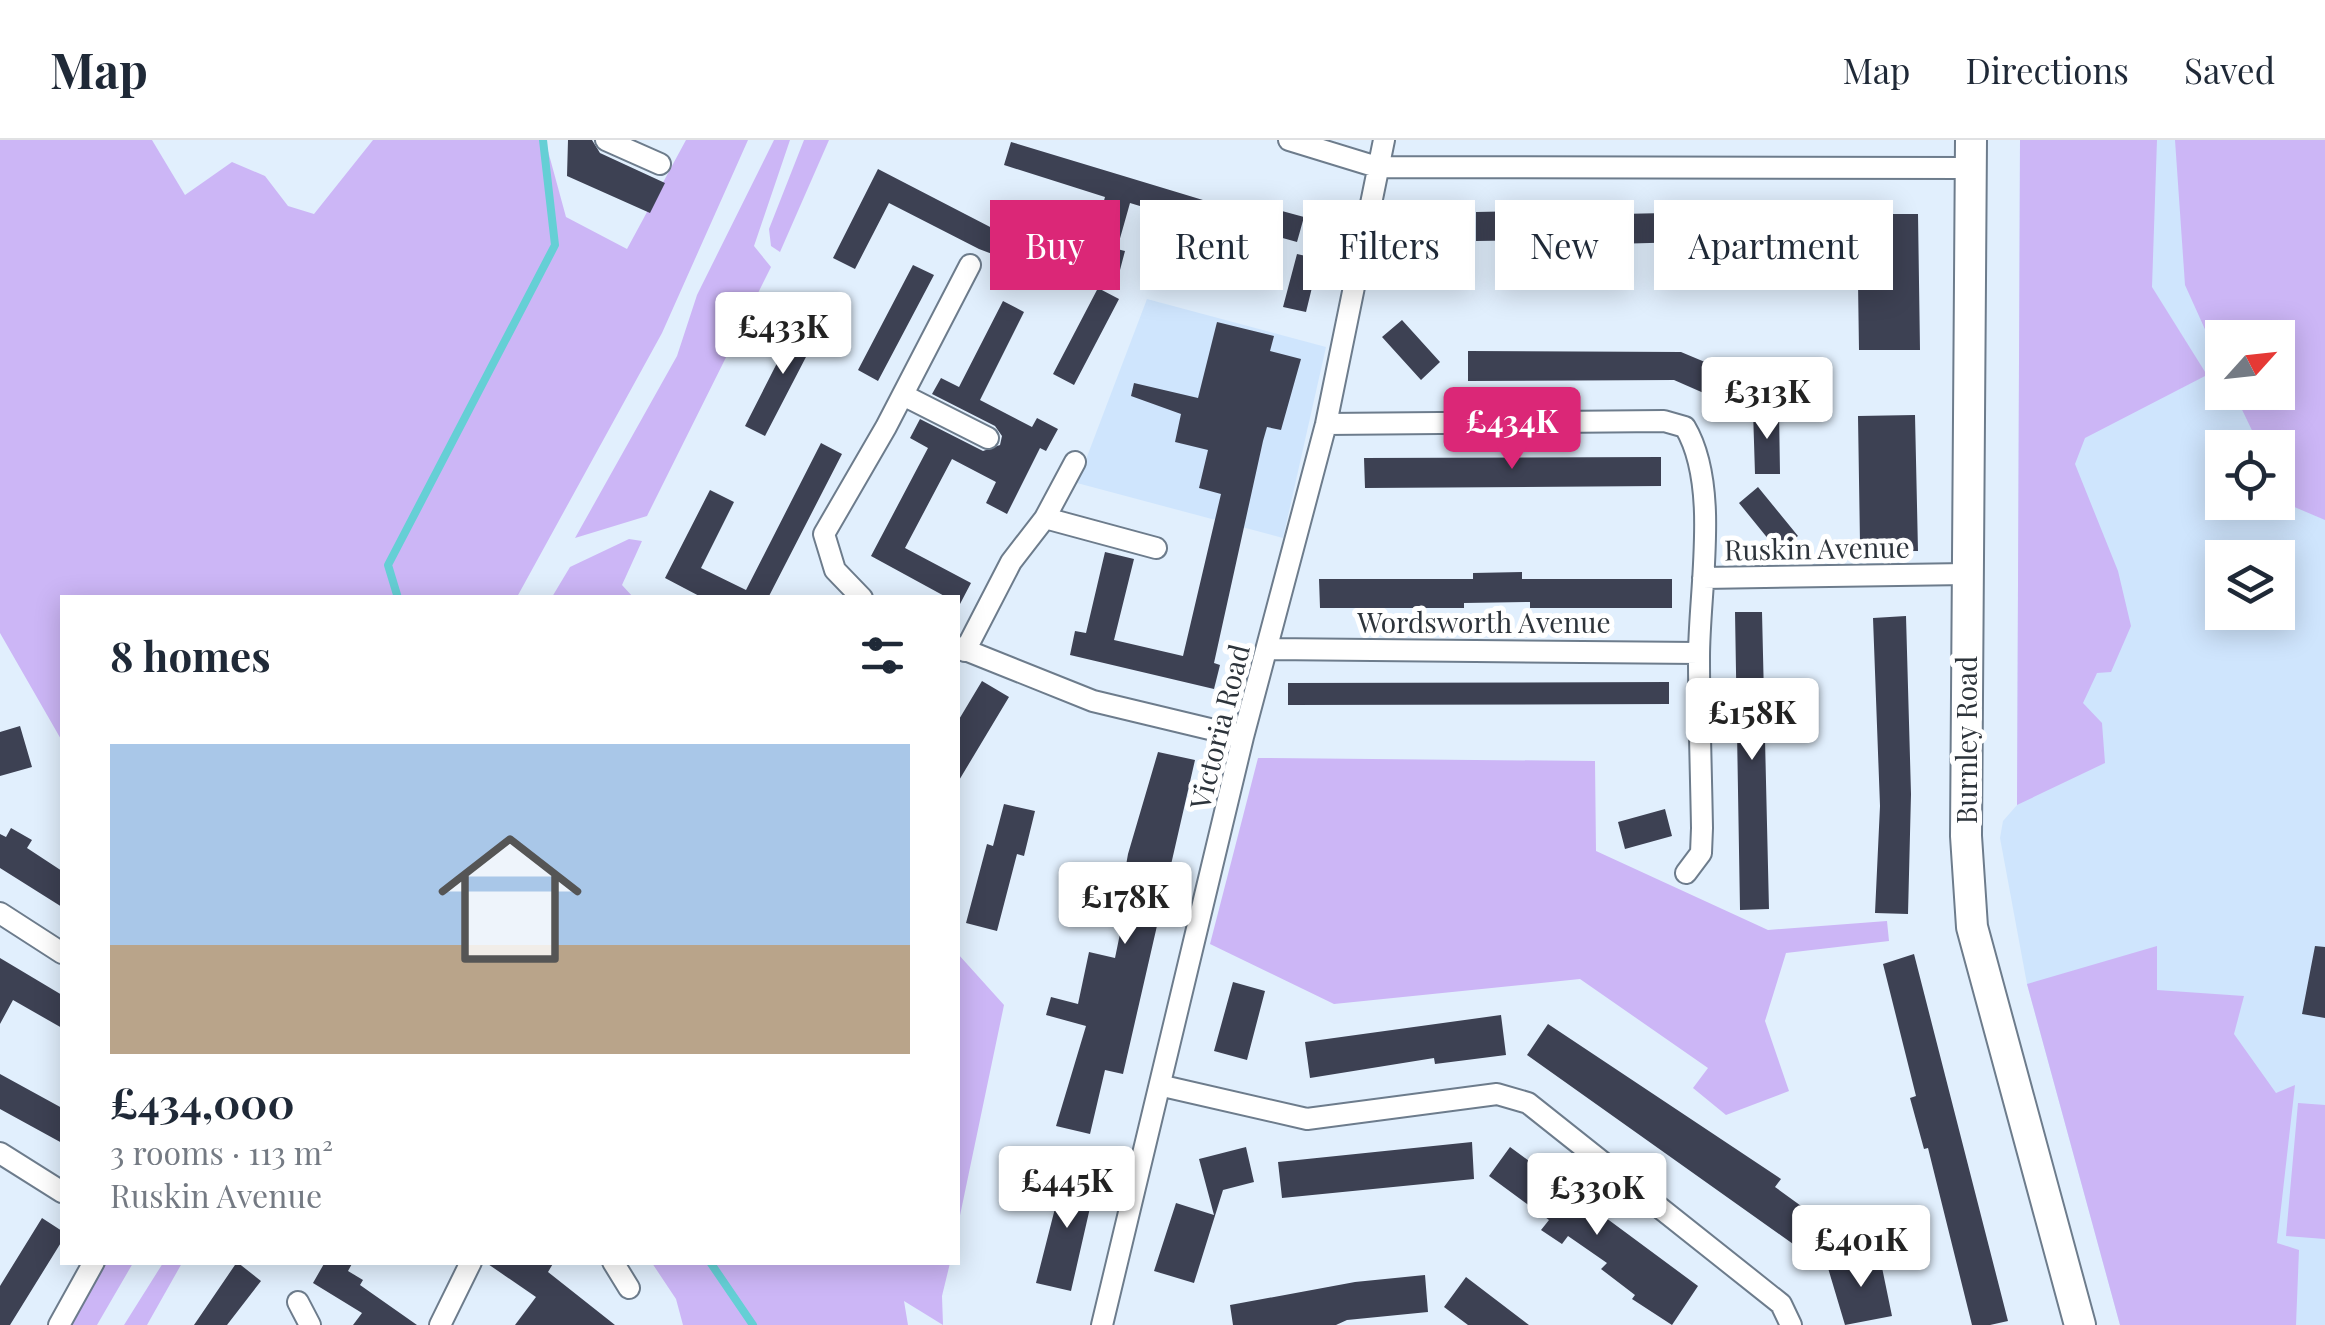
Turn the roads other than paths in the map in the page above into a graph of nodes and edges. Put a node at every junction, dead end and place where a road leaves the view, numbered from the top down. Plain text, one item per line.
1 (606, 140) edge
2 (1288, 140) edge
3 (1384, 140) edge
4 (1971, 154) edge
5 (660, 164) dead end
6 (1378, 167) junction
7 (970, 266) dead end
8 (903, 395) junction
9 (1326, 424) junction
10 (988, 438) dead end
11 (1076, 462) dead end
12 (1045, 518) junction
13 (1156, 548) dead end
14 (1967, 574) junction
15 (1703, 578) junction
16 (859, 595) edge
17 (961, 649) edge
18 (1268, 649) junction
19 (1699, 652) junction
20 (1243, 737) junction
21 (1686, 873) dead end
22 (0, 913) edge
23 (60, 952) edge
24 (1163, 1086) junction
25 (0, 1153) edge
26 (60, 1191) edge
27 (92, 1265) edge
28 (470, 1265) edge
29 (615, 1265) edge
30 (629, 1288) dead end
31 (298, 1302) dead end
32 (58, 1325) edge
33 (310, 1325) edge
34 (440, 1325) edge
35 (1102, 1325) edge
36 (1790, 1325) edge
37 (2080, 1325) edge

1 - 5 street
2 - 6 street
3 - 6 street, Victoria Road
4 - 6 street
4 - 14 main road, Burnley Road
6 - 9 street, Victoria Road
7 - 8 street
8 - 10 street
8 - 16 street
9 - 15 street, Ruskin Avenue
9 - 18 street, Victoria Road
11 - 12 street
12 - 13 street
12 - 17 street
14 - 15 street, Ruskin Avenue
14 - 37 main road, Burnley Road
15 - 19 street
17 - 20 street
18 - 19 street, Wordsworth Avenue
18 - 20 street, Victoria Road
19 - 21 street
20 - 24 street, Victoria Road
22 - 23 street
24 - 35 street, Victoria Road
24 - 36 street
25 - 26 street
27 - 32 street
28 - 34 street
29 - 30 street
31 - 33 street

